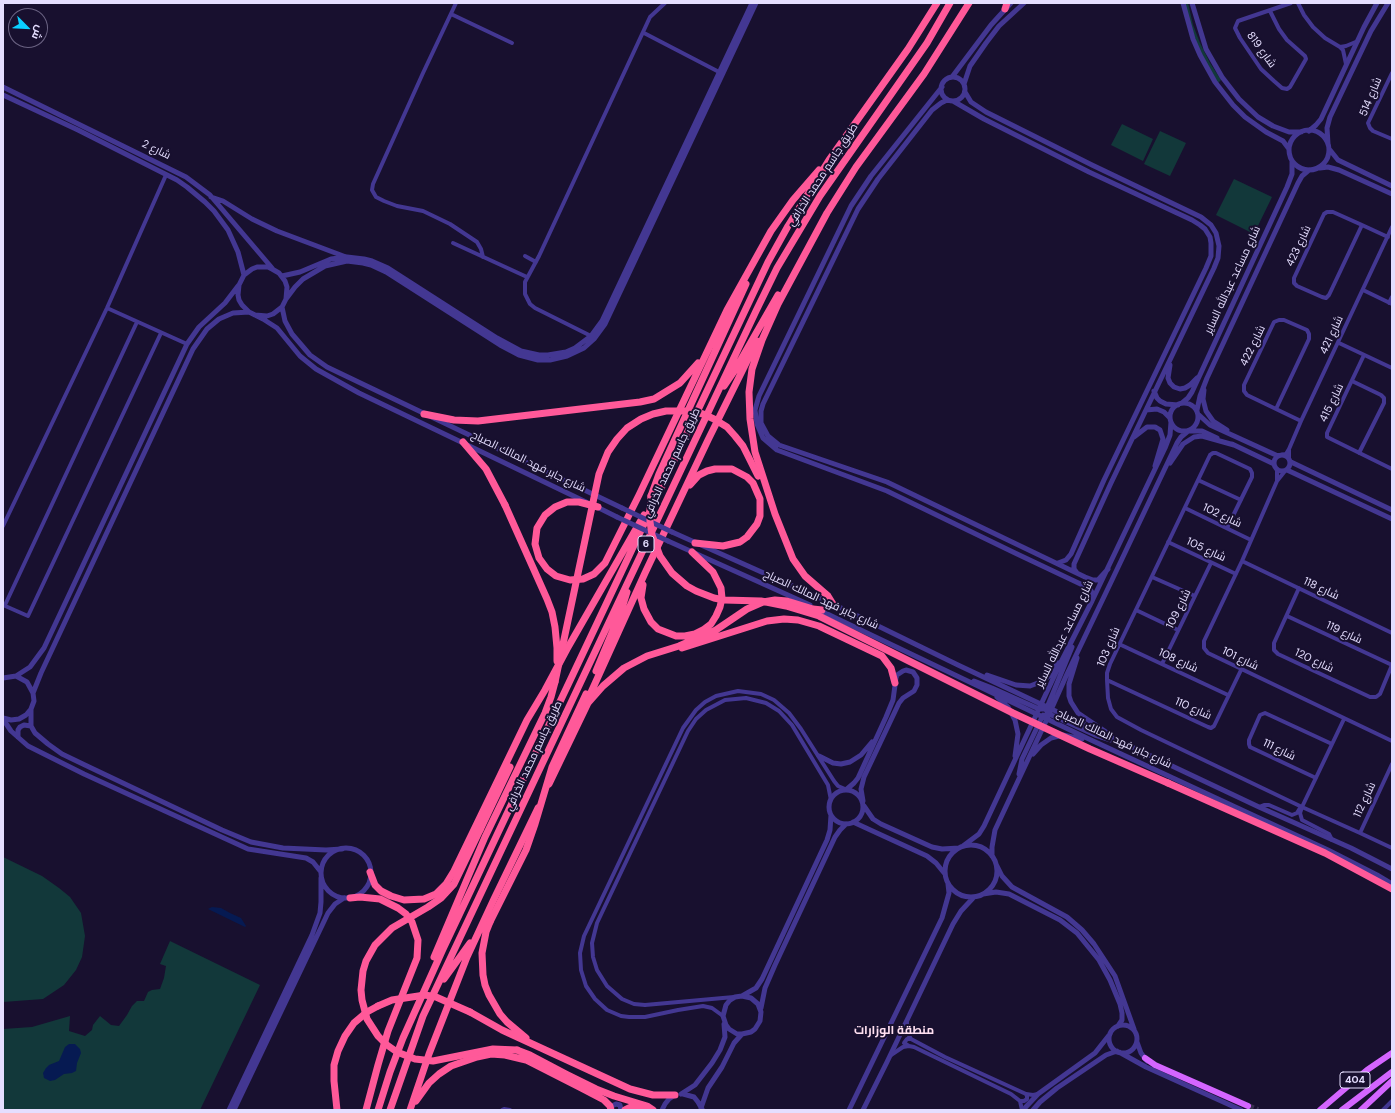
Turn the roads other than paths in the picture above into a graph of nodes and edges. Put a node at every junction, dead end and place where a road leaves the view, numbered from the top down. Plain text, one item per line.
1 (456, 3) edge
2 (665, 3) edge
3 (752, 3) edge
4 (756, 3) edge
5 (937, 3) edge
6 (950, 3) edge
7 (969, 3) edge
8 (1011, 3) edge
9 (1024, 3) edge
10 (1183, 3) edge
11 (1192, 3) edge
12 (1291, 3) edge
13 (1298, 3) edge
14 (1377, 3) edge
15 (1388, 3) edge
16 (1006, 6) edge
17 (1270, 11) junction
18 (450, 14) junction
19 (644, 33) junction
20 (1358, 41) junction
21 (512, 43) dead end
22 (1340, 47) junction
23 (1346, 64) junction
24 (721, 73) junction
25 (1392, 74) edge
26 (952, 77) junction
27 (964, 84) junction
28 (3, 87) edge
29 (942, 87) junction
30 (965, 92) junction
31 (3, 95) edge
32 (950, 101) junction
33 (1309, 130) junction
34 (1301, 132) junction
35 (1392, 140) edge
36 (1329, 146) junction
37 (1289, 149) junction
38 (829, 160) junction
39 (1292, 161) junction
40 (1317, 169) junction
41 (1309, 170) junction
42 (1360, 170) junction
43 (166, 175) junction
44 (1357, 178) junction
45 (1392, 186) edge
46 (1392, 194) edge
47 (1156, 195) junction
48 (211, 197) junction
49 (1152, 202) junction
50 (1201, 217) junction
51 (1197, 223) junction
52 (1362, 225) junction
53 (1392, 227) edge
54 (1388, 237) junction
55 (453, 243) dead end
56 (762, 245) junction
57 (805, 255) junction
58 (525, 256) dead end
59 (347, 257) junction
60 (483, 257) junction
61 (536, 262) junction
62 (272, 269) junction
63 (244, 275) junction
64 (282, 276) junction
65 (527, 277) junction
66 (239, 285) junction
67 (1363, 290) junction
68 (784, 292) junction
69 (1392, 296) edge
70 (286, 299) junction
71 (1391, 303) edge
72 (282, 307) junction
73 (107, 308) junction
74 (249, 312) junction
75 (255, 315) junction
76 (138, 322) junction
77 (1176, 331) junction
78 (161, 333) junction
79 (1182, 334) junction
80 (591, 336) junction
81 (711, 343) junction
82 (1339, 343) junction
83 (187, 344) junction
84 (1364, 355) junction
85 (1172, 356) junction
86 (1392, 368) edge
87 (1200, 374) junction
88 (1207, 378) junction
89 (1352, 381) junction
90 (1154, 391) junction
91 (715, 399) junction
92 (1180, 404) junction
93 (1276, 409) junction
94 (1146, 410) junction
95 (1198, 413) junction
96 (424, 414) junction
97 (1170, 420) junction
98 (1301, 421) junction
99 (1188, 431) junction
100 (1234, 436) junction
101 (463, 442) junction
102 (1129, 444) junction
103 (1231, 444) junction
104 (1289, 450) junction
105 (1359, 453) junction
106 (1279, 456) junction
107 (1290, 460) junction
108 (845, 467) junction
109 (1275, 467) junction
110 (670, 470) junction
111 (1155, 470) junction
112 (1392, 470) edge
113 (1286, 471) junction
114 (842, 474) junction
115 (1321, 476) junction
116 (1104, 480) junction
117 (1198, 480) junction
118 (1159, 481) junction
119 (1277, 481) junction
120 (1111, 483) junction
121 (1317, 484) junction
122 (682, 495) junction
123 (1241, 500) junction
124 (598, 507) junction
125 (1184, 508) junction
126 (1392, 510) edge
127 (774, 514) junction
128 (957, 516) junction
129 (1392, 519) edge
130 (954, 524) junction
131 (3, 526) edge
132 (1227, 528) junction
133 (1251, 540) junction
134 (1168, 542) junction
135 (695, 543) junction
136 (692, 552) junction
137 (1242, 561) junction
138 (1057, 563) junction
139 (1211, 563) junction
140 (1108, 570) junction
141 (646, 572) junction
142 (1078, 574) junction
143 (1236, 574) junction
144 (1085, 577) junction
145 (1152, 577) junction
146 (1082, 584) junction
147 (626, 586) junction
148 (1300, 588) junction
149 (1195, 596) junction
150 (1092, 601) junction
151 (833, 604) junction
152 (4, 605) edge
153 (822, 610) junction
154 (1136, 610) junction
155 (1287, 616) junction
156 (827, 620) junction
157 (1178, 630) junction
158 (1392, 633) edge
159 (1075, 635) junction
160 (616, 639) junction
161 (1083, 641) junction
162 (1119, 644) junction
163 (679, 646) junction
164 (658, 653) junction
165 (1065, 655) junction
166 (1162, 664) junction
167 (1392, 665) edge
168 (596, 670) junction
169 (1241, 670) junction
170 (974, 672) junction
171 (16, 676) junction
172 (4, 678) edge
173 (964, 679) junction
174 (1107, 680) junction
175 (555, 682) junction
176 (895, 684) junction
177 (545, 690) junction
178 (991, 692) junction
179 (33, 694) junction
180 (1228, 695) junction
181 (31, 709) junction
182 (1044, 712) junction
183 (582, 714) junction
184 (3, 718) edge
185 (1344, 719) junction
186 (31, 726) junction
187 (18, 737) junction
188 (876, 738) junction
189 (1091, 740) junction
190 (1118, 741) junction
191 (1392, 741) edge
192 (1332, 744) junction
193 (819, 756) junction
194 (1014, 763) junction
195 (1026, 764) junction
196 (1392, 764) edge
197 (1019, 777) junction
198 (1316, 778) junction
199 (846, 789) junction
200 (831, 800) junction
201 (863, 804) junction
202 (1259, 807) junction
203 (1302, 807) junction
204 (831, 814) junction
205 (853, 822) junction
206 (846, 824) junction
207 (1360, 833) junction
208 (1332, 840) junction
209 (961, 847) junction
210 (1392, 848) edge
211 (342, 849) junction
212 (992, 856) junction
213 (996, 864) junction
214 (1392, 869) edge
215 (370, 872) junction
216 (321, 875) junction
217 (945, 875) junction
218 (948, 884) junction
219 (1392, 884) edge
220 (1392, 889) edge
221 (983, 894) junction
222 (974, 897) junction
223 (347, 898) junction
224 (1041, 910) junction
225 (1059, 912) junction
226 (482, 924) junction
227 (742, 996) junction
228 (735, 997) junction
229 (418, 1002) junction
230 (760, 1009) junction
231 (423, 1016) junction
232 (723, 1018) junction
233 (907, 1021) junction
234 (1118, 1026) junction
235 (1134, 1029) junction
236 (742, 1034) junction
237 (1110, 1034) junction
238 (911, 1039) junction
239 (1137, 1041) junction
240 (534, 1044) junction
241 (909, 1046) junction
242 (1118, 1051) junction
243 (1392, 1053) edge
244 (891, 1055) junction
245 (1145, 1058) junction
246 (1158, 1071) junction
247 (1392, 1072) edge
248 (564, 1079) junction
249 (1392, 1081) edge
250 (875, 1085) junction
251 (596, 1089) junction
252 (1026, 1094) junction
253 (1038, 1094) junction
254 (678, 1095) junction
255 (1020, 1101) junction
256 (1392, 1101) edge
257 (1248, 1106) dead end
258 (650, 1108) edge
259 (232, 1109) edge
260 (702, 1109) edge
261 (337, 1110) edge
262 (366, 1110) edge
263 (378, 1110) edge
264 (390, 1110) edge
265 (411, 1110) edge
266 (502, 1110) edge
267 (510, 1110) edge
268 (611, 1110) edge
269 (621, 1110) edge
270 (625, 1110) edge
271 (662, 1110) edge
272 (848, 1110) edge
273 (863, 1110) edge
274 (866, 1110) edge
275 (1023, 1110) edge
276 (1033, 1110) edge
277 (1241, 1110) edge
278 (1320, 1110) edge
279 (1342, 1110) edge
280 (1361, 1110) edge
281 (1383, 1110) edge

1 - 18 street
2 - 19 street
3 - 24 street
4 - 24 street
5 - 38 highway, طريق جاسم محمد الخرافي / 6
6 - 91 highway, طريق جاسم محمد الخرافي / 6
7 - 57 highway
8 - 16 street
9 - 27 street
10 - 37 street
11 - 34 street
12 - 17 street, شارع 819
13 - 22 street
14 - 20 street
15 - 36 street
16 - 26 street
17 - 17 street, شارع 819
18 - 21 street
18 - 60 street
19 - 24 street
19 - 61 street
20 - 22 street
20 - 23 street
22 - 23 street
23 - 33 street
24 - 70 street
24 - 80 street
25 - 35 street, شارع 514
26 - 27 street
26 - 29 street
27 - 30 street
28 - 48 street, شارع 2
29 - 32 street
29 - 114 street
30 - 32 street
30 - 47 street
31 - 43 street, شارع 2
32 - 49 street
32 - 108 street
33 - 34 street
33 - 36 street
34 - 37 street
36 - 40 street
36 - 42 street
37 - 39 street
38 - 56 highway
38 - 110 highway, طريق جاسم محمد الخرافي / 6
39 - 41 street
39 - 87 street, شارع مساعد عبدالله الساير
40 - 41 street
40 - 44 street
41 - 88 street, شارع مساعد عبدالله الساير
42 - 44 street
42 - 45 street
43 - 63 street, شارع 2
43 - 73 street
44 - 46 street
47 - 49 street
47 - 50 street
48 - 59 street
48 - 62 street, شارع 2
49 - 51 street
50 - 51 street
50 - 79 street
51 - 77 street
52 - 52 street, شارع 423
52 - 54 street, شارع 423
53 - 54 street, شارع 421
54 - 67 street, شارع 421
55 - 60 street
56 - 81 highway
56 - 156 highway, bridge
57 - 68 highway
57 - 91 highway
58 - 61 street
59 - 64 street
59 - 80 street
60 - 65 street
61 - 65 street
62 - 63 street
62 - 64 street
63 - 66 street
64 - 70 street
65 - 80 street
66 - 74 street
66 - 83 street
67 - 71 street
67 - 82 street, شارع 421
68 - 122 highway
68 - 127 highway
69 - 71 street
70 - 72 street
72 - 75 street
72 - 96 street, شارع جابر فهد المالك الصباح
73 - 76 street
73 - 131 street
74 - 75 street
74 - 179 street
75 - 101 street, شارع جابر فهد المالك الصباح
76 - 78 street
76 - 152 street
77 - 79 street
77 - 116 street
78 - 83 street
78 - 152 street
79 - 85 street
81 - 96 highway
81 - 124 highway
82 - 84 street
82 - 98 street, شارع 421
83 - 171 street
84 - 86 street
84 - 89 street, شارع 415
85 - 87 street
85 - 90 street
87 - 92 street, شارع مساعد عبدالله الساير
88 - 95 street, شارع مساعد عبدالله الساير
88 - 100 street
89 - 105 street
89 - 105 street, شارع 415
90 - 92 street
90 - 94 street
91 - 147 highway, طريق جاسم محمد الخرافي / 6
92 - 95 street
92 - 97 street
93 - 93 street, شارع 422
93 - 98 street, شارع 422
94 - 97 street
94 - 102 street
95 - 99 street
95 - 100 street
96 - 135 street, شارع جابر فهد المالك الصباح, bridge
97 - 99 street
97 - 111 street, شارع مساعد عبدالله الساير
98 - 104 street, شارع 421
99 - 103 street
99 - 118 street, شارع مساعد عبدالله الساير
100 - 103 street
100 - 106 street
101 - 124 street, شارع جابر فهد المالك الصباح
101 - 175 highway, bridge
102 - 111 street
102 - 120 street
103 - 109 street
103 - 118 street
104 - 106 street
104 - 107 street, شارع 421
105 - 112 street, شارع 415
106 - 107 street
106 - 109 street
107 - 113 street
107 - 115 street
108 - 114 street
108 - 128 street
109 - 113 street
109 - 119 street, شارع 101
110 - 177 highway
110 - 229 highway, طريق جاسم محمد الخرافي / 6
111 - 140 street, شارع مساعد عبدالله الساير
113 - 119 street, شارع 101
113 - 121 street
114 - 130 street
115 - 121 street
115 - 126 street
116 - 120 street
116 - 138 street
117 - 123 street
117 - 123 street, شارع 103
117 - 125 street, شارع 103
118 - 161 street, شارع مساعد عبدالله الساير
119 - 133 street, شارع 101
120 - 142 street
121 - 129 street
122 - 135 highway
122 - 141 highway
123 - 132 street, شارع 103
124 - 136 street, شارع جابر فهد المالك الصباح, bridge
125 - 132 street, شارع 102
125 - 134 street, شارع 103
127 - 151 highway
127 - 175 highway, bridge
128 - 130 street
128 - 138 street
130 - 146 street
132 - 133 street, شارع 102
133 - 137 street, شارع 101
134 - 139 street, شارع 105
134 - 145 street, شارع 103
135 - 151 street, شارع جابر فهد المالك الصباح
136 - 141 highway
136 - 153 street, شارع جابر فهد المالك الصباح
137 - 143 street, شارع 101
137 - 148 street, شارع 118
138 - 142 street
139 - 143 street, شارع 105
139 - 149 street, شارع 109
140 - 144 street
140 - 150 street, شارع مساعد عبدالله الساير
141 - 160 highway
142 - 144 street
143 - 169 street, شارع 101
144 - 146 street
145 - 149 street
145 - 154 street, شارع 103
146 - 150 street
147 - 168 highway
147 - 231 highway, طريق جاسم محمد الخرافي / 6
148 - 155 street, شارع 120
148 - 158 street, شارع 118
149 - 157 street, شارع 109
150 - 159 street, شارع مساعد عبدالله الساير
151 - 170 street, شارع جابر فهد المالك الصباح
153 - 163 highway
153 - 173 street, شارع جابر فهد المالك الصباح
154 - 157 street
154 - 162 street, شارع 103
155 - 167 street, شارع 119
155 - 167 street, شارع 120
156 - 163 highway
156 - 220 highway, bridge
157 - 166 street, شارع 109
159 - 165 street, شارع مساعد عبدالله الساير
159 - 182 street
160 - 168 highway
160 - 183 highway
161 - 182 street, شارع مساعد عبدالله الساير
161 - 190 street
162 - 166 street, شارع 108
162 - 174 street, شارع 103
163 - 164 highway
164 - 176 highway
164 - 183 highway
165 - 170 street
165 - 182 street, شارع مساعد عبدالله الساير
166 - 180 street, شارع 108
168 - 240 highway, bridge
169 - 180 street, شارع 110
169 - 185 street, شارع 101
170 - 182 street, شارع جابر فهد المالك الصباح
171 - 172 street
171 - 179 street
173 - 178 street, شارع جابر فهد المالك الصباح
173 - 182 street
174 - 180 street, شارع 110
174 - 203 street, شارع 103
175 - 229 highway
176 - 188 street
176 - 201 street
177 - 215 highway
177 - 251 highway, bridge
178 - 182 street, شارع جابر فهد المالك الصباح
178 - 194 street
179 - 181 street
181 - 184 street
181 - 186 street
182 - 189 street, شارع جابر فهد المالك الصباح
182 - 190 street
182 - 194 street, شارع مساعد عبدالله الساير
182 - 195 street, شارع مساعد عبدالله الساير
182 - 197 street
183 - 226 highway
184 - 187 street
185 - 191 street, شارع 101
185 - 192 street
186 - 187 street
186 - 211 street
187 - 216 street
188 - 193 street
188 - 199 street
189 - 195 street
189 - 219 street, شارع جابر فهد المالك الصباح
190 - 202 street, شارع جابر فهد المالك الصباح
192 - 198 street
192 - 198 street, شارع 111
193 - 199 street
193 - 232 street
194 - 209 street, شارع مساعد عبدالله الساير
195 - 197 street, شارع مساعد عبدالله الساير
196 - 207 street, شارع 112
197 - 212 street, شارع مساعد عبدالله الساير
198 - 203 street
199 - 200 street
199 - 201 street
200 - 204 street
200 - 228 street
201 - 205 street
201 - 209 street
202 - 203 street
202 - 208 street, شارع جابر فهد المالك الصباح
203 - 207 street, شارع 103
203 - 208 street
204 - 206 street
204 - 227 street
205 - 206 street
205 - 217 street
206 - 230 street
207 - 210 street, شارع 112
208 - 214 street, شارع جابر فهد المالك الصباح
209 - 212 street
209 - 217 street
211 - 215 street
211 - 216 street
212 - 213 street
213 - 221 street
213 - 225 street
215 - 223 street
216 - 223 street
216 - 259 street
217 - 218 street
218 - 222 street
218 - 272 street
221 - 222 street
221 - 224 street
222 - 233 street
223 - 259 street
223 - 262 highway
224 - 225 street
224 - 234 street
225 - 235 street
226 - 231 highway
226 - 265 highway
227 - 228 street
227 - 230 street
228 - 232 street
229 - 263 highway, طريق جاسم محمد الخرافي / 6
230 - 236 street
231 - 264 highway, طريق جاسم محمد الخرافي / 6
232 - 236 street
232 - 254 street
233 - 238 street
233 - 244 street
234 - 235 street
234 - 237 street
235 - 239 street
236 - 260 street
237 - 242 street
237 - 253 street
238 - 241 street
238 - 252 street
239 - 242 street
239 - 245 street
240 - 254 highway
240 - 261 highway, bridge
241 - 244 street
241 - 255 street
242 - 246 street
242 - 276 street
243 - 278 main road, 404
244 - 250 street
245 - 246 street
245 - 257 main road
246 - 277 street
247 - 279 main road, 404
248 - 251 highway
248 - 265 highway
248 - 268 highway
249 - 280 main road
250 - 273 street
250 - 274 street
251 - 258 highway
252 - 253 street
252 - 255 street
253 - 275 street
254 - 260 street
254 - 271 street
255 - 275 street
256 - 281 street
258 - 270 highway
266 - 267 street
268 - 269 street

